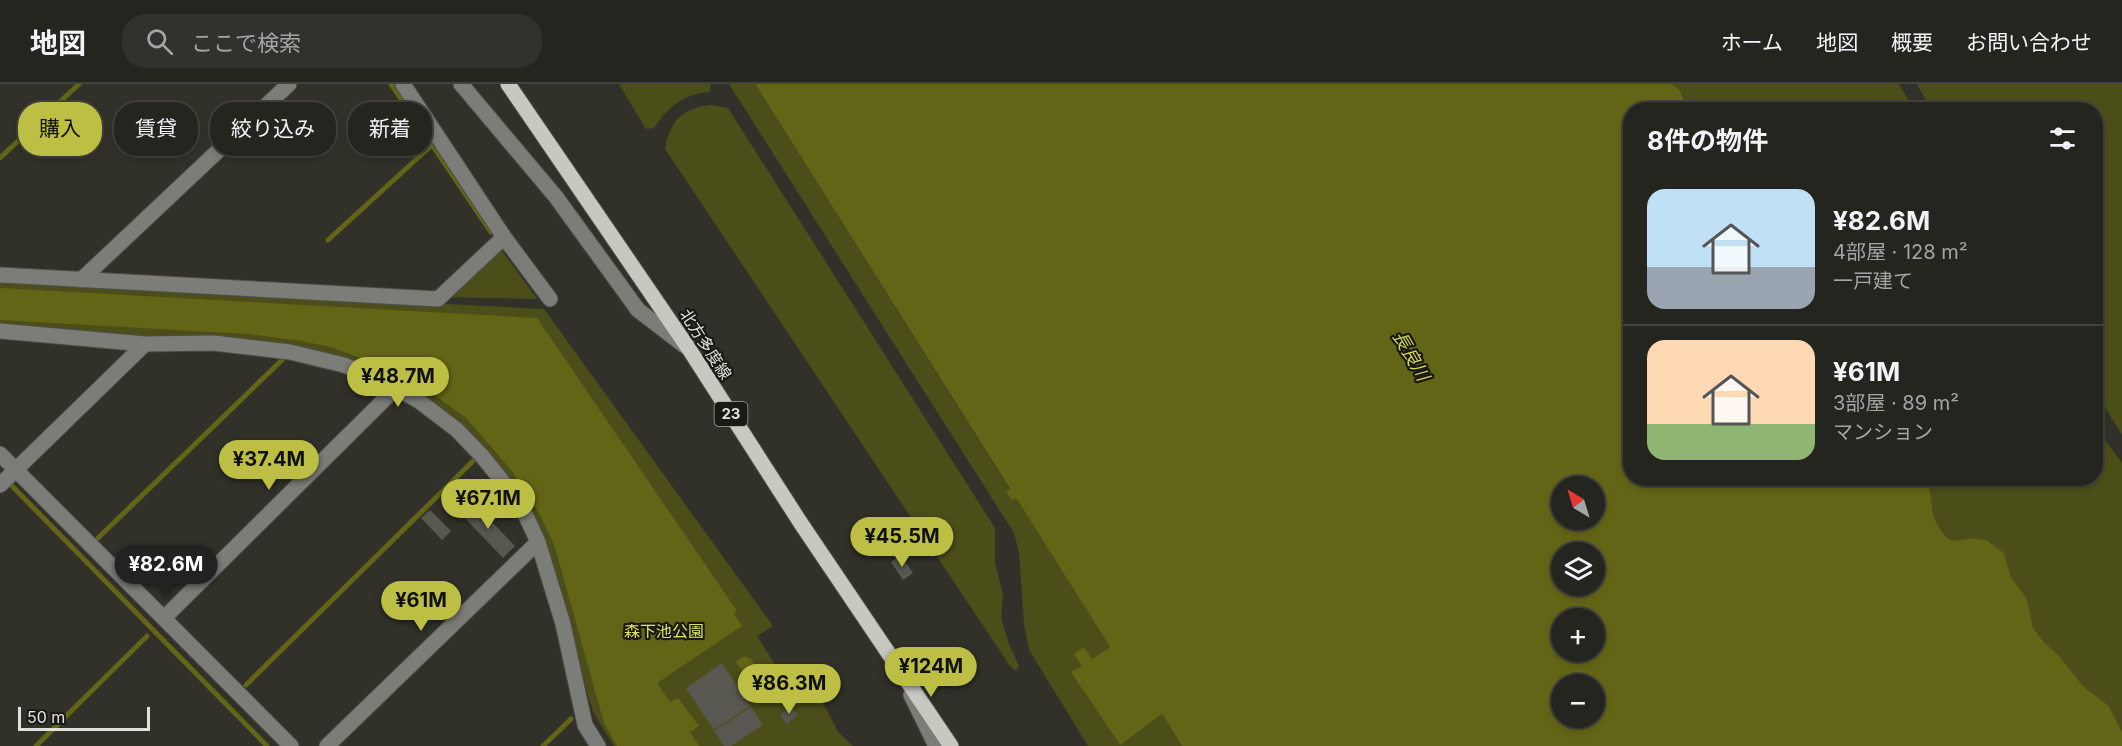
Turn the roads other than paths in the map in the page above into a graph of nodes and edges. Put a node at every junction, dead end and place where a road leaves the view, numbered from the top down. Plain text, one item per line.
1 (289, 84) edge
2 (403, 84) edge
3 (461, 84) edge
4 (508, 84) edge
5 (504, 237) junction
6 (0, 275) edge
7 (81, 280) junction
8 (550, 299) dead end
9 (0, 331) edge
10 (145, 344) junction
11 (689, 349) junction
12 (396, 388) junction
13 (0, 454) edge
14 (16, 470) junction
15 (0, 485) edge
16 (538, 542) junction
17 (165, 617) junction
18 (898, 664) junction
19 (291, 746) edge
20 (327, 746) edge
21 (598, 746) edge
22 (936, 746) edge
23 (951, 746) edge

1 - 7 street
2 - 5 street
3 - 11 street
4 - 11 main road, 北方多度線 / 23
5 - 7 street
5 - 8 street
6 - 7 street
9 - 10 street
10 - 12 street
10 - 14 street
11 - 18 main road, 北方多度線 / 23
12 - 16 street
12 - 17 street
13 - 14 street
14 - 15 street
14 - 17 street
16 - 20 street
16 - 21 street
17 - 19 street
18 - 22 street
18 - 23 main road, 北方多度線 / 23

